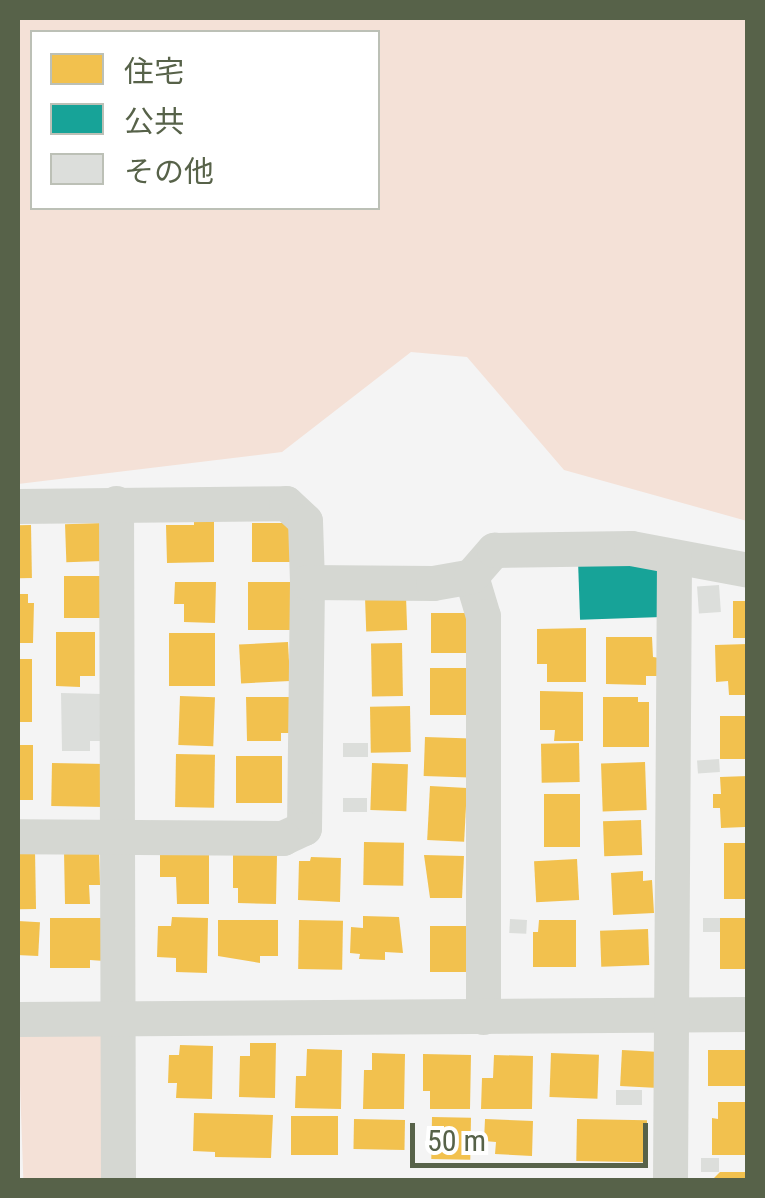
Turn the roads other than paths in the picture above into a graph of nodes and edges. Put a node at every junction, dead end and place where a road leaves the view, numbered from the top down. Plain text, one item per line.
1 (116, 504) junction
2 (18, 506) edge
3 (674, 558) junction
4 (748, 570) edge
5 (471, 576) junction
6 (307, 582) junction
7 (18, 836) edge
8 (116, 837) junction
9 (116, 1006) junction
10 (672, 1014) junction
11 (748, 1014) edge
12 (483, 1017) junction
13 (18, 1019) edge
14 (118, 1180) edge
15 (670, 1180) edge

1 - 2 street
1 - 6 street
1 - 8 street
3 - 4 street
3 - 5 street
3 - 10 street
5 - 6 street
5 - 12 street
6 - 8 street
7 - 8 street
8 - 9 street
9 - 12 street
9 - 13 street
9 - 14 street
10 - 11 street
10 - 12 street
10 - 15 street

